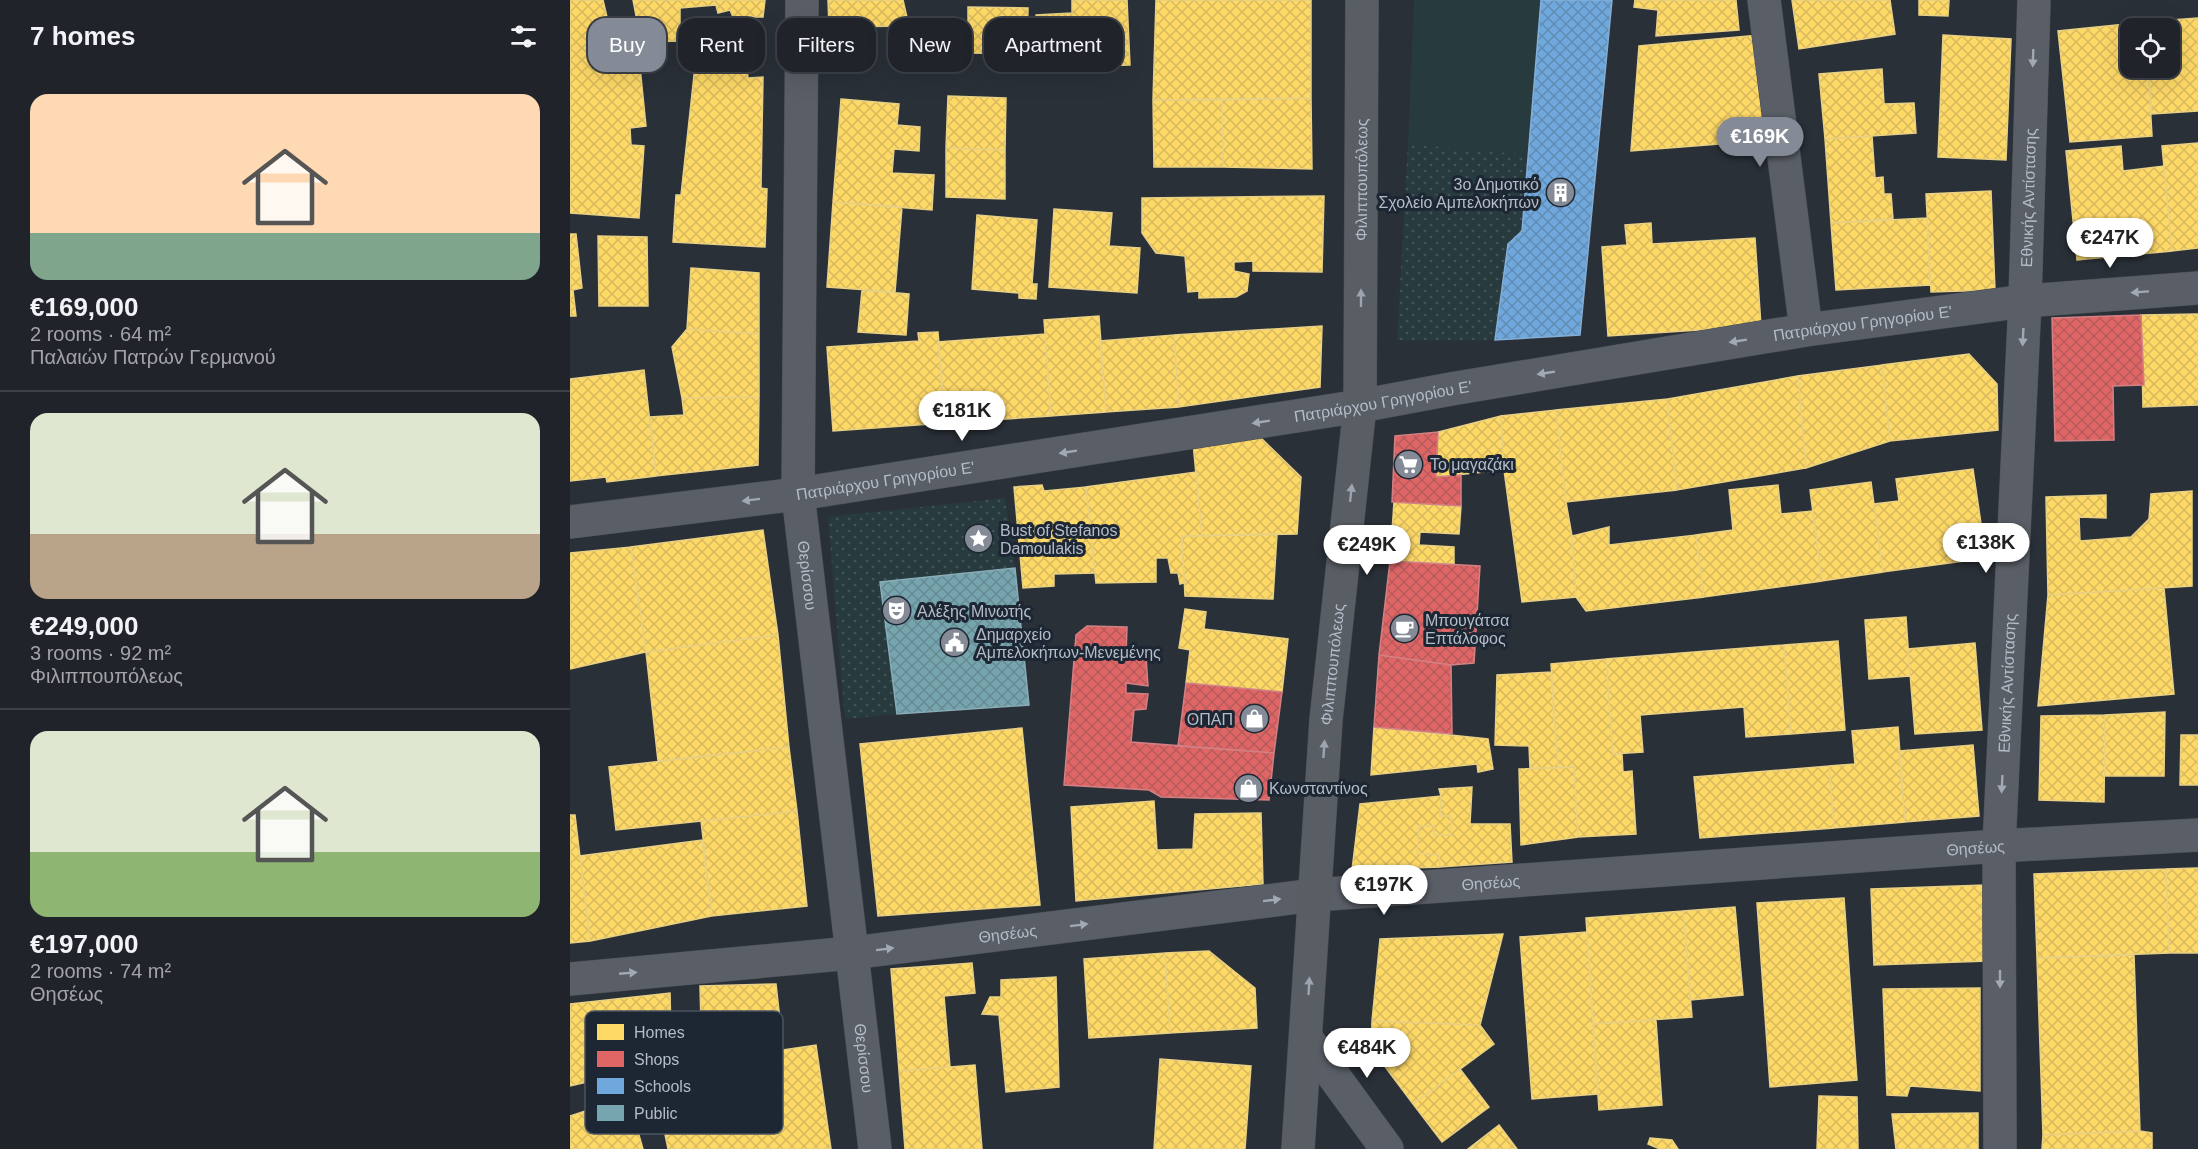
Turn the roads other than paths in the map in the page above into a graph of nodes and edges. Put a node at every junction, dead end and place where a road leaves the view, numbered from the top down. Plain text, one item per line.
1 (802, 0) edge
2 (1362, 0) edge
3 (1764, 0) edge
4 (2034, 0) edge
5 (2198, 288) edge
6 (2025, 301) junction
7 (1806, 330) junction
8 (1360, 406) junction
9 (798, 494) junction
10 (570, 522) edge
11 (2198, 835) edge
12 (2000, 846) junction
13 (1314, 895) junction
14 (852, 953) junction
15 (570, 979) edge
16 (1306, 1038) junction
17 (875, 1149) edge
18 (1298, 1149) edge
19 (1387, 1149) edge
20 (2000, 1149) edge

1 - 9 street, Θερίσσου
8 -> 2 main road, Φιλιππουπόλεως
3 - 7 street
4 -> 6 street, Εθνικής Αντίστασης
5 -> 6 street, Πατριάρχου Γρηγορίου Ε'
6 - 7 street, Πατριάρχου Γρηγορίου Ε'
6 -> 12 street, Εθνικής Αντίστασης
7 -> 8 street, Πατριάρχου Γρηγορίου Ε'
8 -> 9 street, Πατριάρχου Γρηγορίου Ε'
13 -> 8 main road, Φιλιππουπόλεως
9 -> 10 street, Πατριάρχου Γρηγορίου Ε'
9 - 14 street, Θερίσσου
11 - 12 street, Θησέως
12 - 13 street, Θησέως
12 -> 20 street, Εθνικής Αντίστασης
14 -> 13 street, Θησέως
16 -> 13 main road, Φιλιππουπόλεως
15 -> 14 street, Θησέως
14 - 17 street, Θερίσσου
16 - 18 main road, Φιλιππουπόλεως
16 - 19 street

